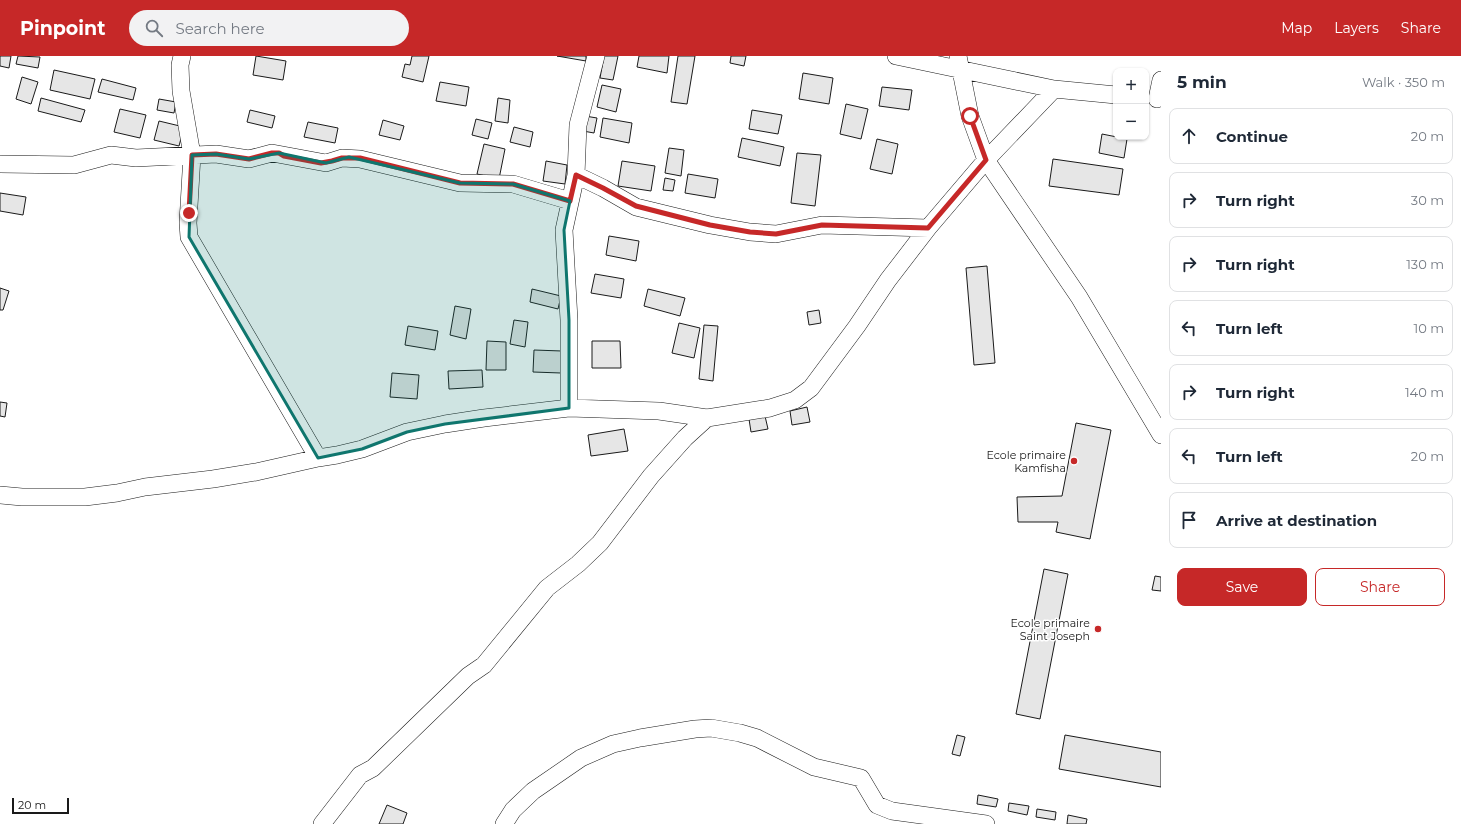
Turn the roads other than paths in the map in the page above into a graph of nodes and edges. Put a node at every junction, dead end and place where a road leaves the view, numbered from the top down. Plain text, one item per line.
1 (182, 56) edge
2 (596, 56) edge
3 (896, 56) edge
4 (960, 63) edge
5 (1161, 80) edge
6 (1054, 89) junction
7 (1113, 95) edge
8 (1155, 99) edge
9 (192, 155) junction
10 (986, 160) junction
11 (0, 164) edge
12 (576, 175) junction
13 (570, 201) junction
14 (928, 228) junction
15 (569, 408) junction
16 (707, 418) junction
17 (1161, 435) edge
18 (318, 458) junction
19 (0, 495) edge
20 (322, 824) edge
21 (504, 824) edge
22 (986, 824) edge

1 - 9 street
2 - 12 street
3 - 4 street
4 - 6 street
4 - 10 street
5 - 8 street
6 - 7 street
6 - 10 street
9 - 11 street
9 - 13 street
9 - 18 street
10 - 14 street
10 - 17 street
12 - 13 street
12 - 14 street
13 - 15 street
14 - 16 street
15 - 16 street
15 - 18 street
16 - 20 street
18 - 19 street
21 - 22 street

